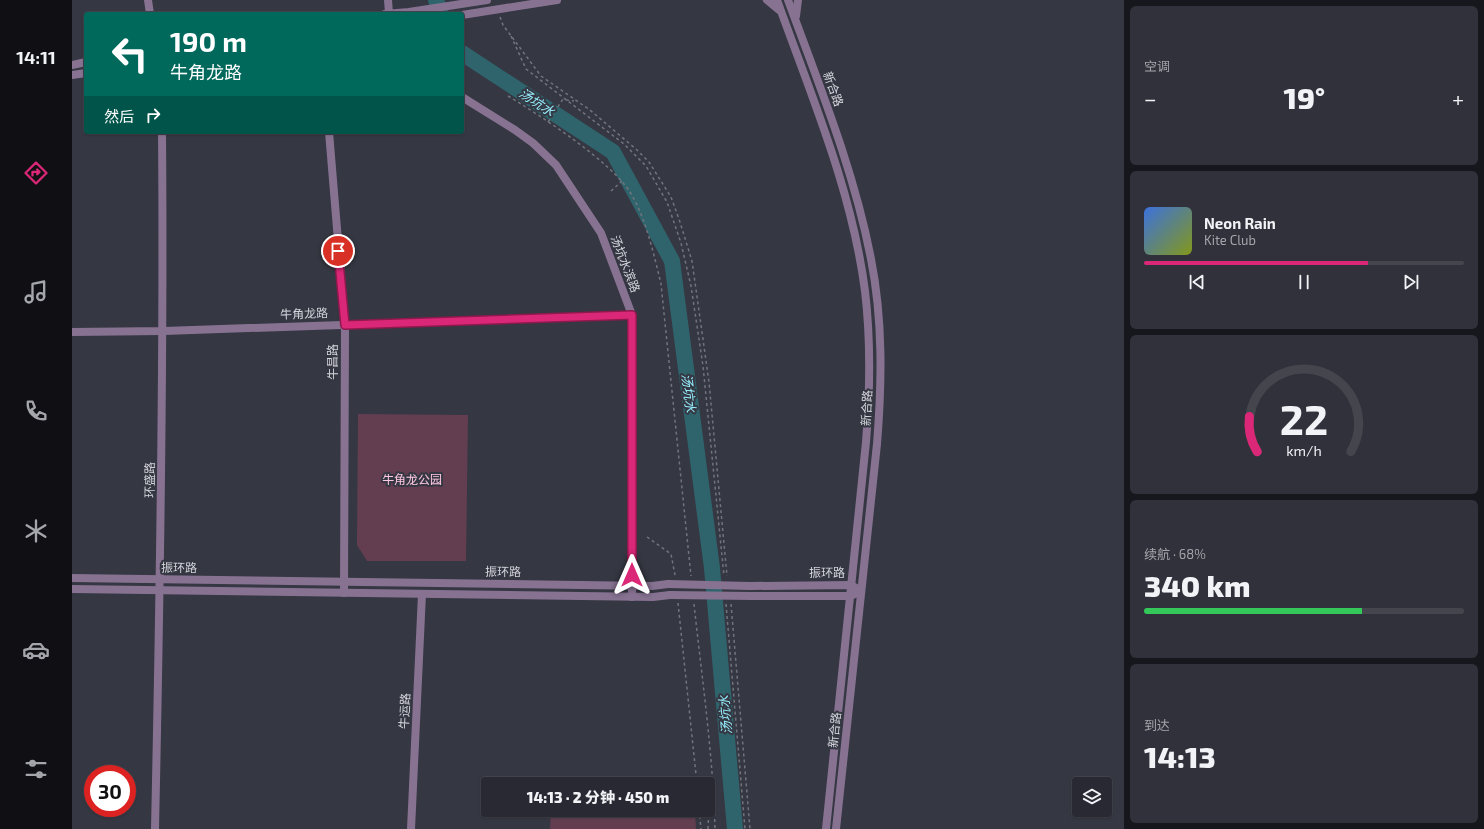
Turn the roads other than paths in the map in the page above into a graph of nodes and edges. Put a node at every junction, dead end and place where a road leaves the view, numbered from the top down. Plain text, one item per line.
1 (148, 0) edge
2 (388, 0) edge
3 (486, 0) edge
4 (557, 0) edge
5 (768, 0) edge
6 (777, 0) edge
7 (788, 0) edge
8 (798, 0) edge
9 (488, 10) junction
10 (150, 12) edge
11 (387, 12) edge
12 (409, 12) edge
13 (464, 15) edge
14 (782, 15) junction
15 (796, 21) junction
16 (84, 62) edge
17 (72, 65) edge
18 (84, 73) edge
19 (72, 75) edge
20 (464, 99) edge
21 (162, 134) edge
22 (329, 134) edge
23 (632, 315) junction
24 (345, 325) junction
25 (164, 331) junction
26 (72, 332) edge
27 (72, 578) edge
28 (161, 580) junction
29 (344, 582) junction
30 (851, 585) junction
31 (632, 586) junction
32 (72, 590) edge
33 (161, 591) junction
34 (862, 591) junction
35 (344, 593) junction
36 (422, 594) junction
37 (850, 596) junction
38 (632, 597) junction
39 (155, 829) edge
40 (411, 829) edge
41 (826, 829) edge
42 (836, 829) edge

1 - 10 street
2 - 11 street
3 - 9 street
3 - 12 street
4 - 9 street
5 - 14 street
6 - 14 street, 新合路
7 - 15 street, 新合路
8 - 15 street
9 - 13 street
14 - 30 street, 新合路
15 - 34 street, 新合路
16 - 17 street
18 - 19 street
20 - 23 street, 汤坑水滨路
21 - 25 street, 环盛路
22 - 24 street, 牛昌路
23 - 24 street, 牛角龙路
23 - 31 street, 汤坑水滨路
24 - 25 street, 牛角龙路
24 - 29 street, 牛昌路
25 - 26 street, 牛角龙路
25 - 28 street, 环盛路
27 - 28 street, 振环路
28 - 29 street, 振环路
28 - 33 street, 环盛路
29 - 31 street, 振环路
29 - 35 street, 牛昌路
30 - 31 street, 振环路, bridge
30 - 34 street, 振环路
30 - 37 street, 新合路
31 - 38 street, 汤坑水滨路
32 - 33 street, 振环路
33 - 35 street, 振环路
33 - 39 street, 环盛路
34 - 37 street, 振环路
34 - 42 street, 新合路
35 - 36 street, 振环路
36 - 38 street, 振环路
36 - 40 street, 牛运路
37 - 38 street, 振环路, bridge
37 - 41 street, 新合路

